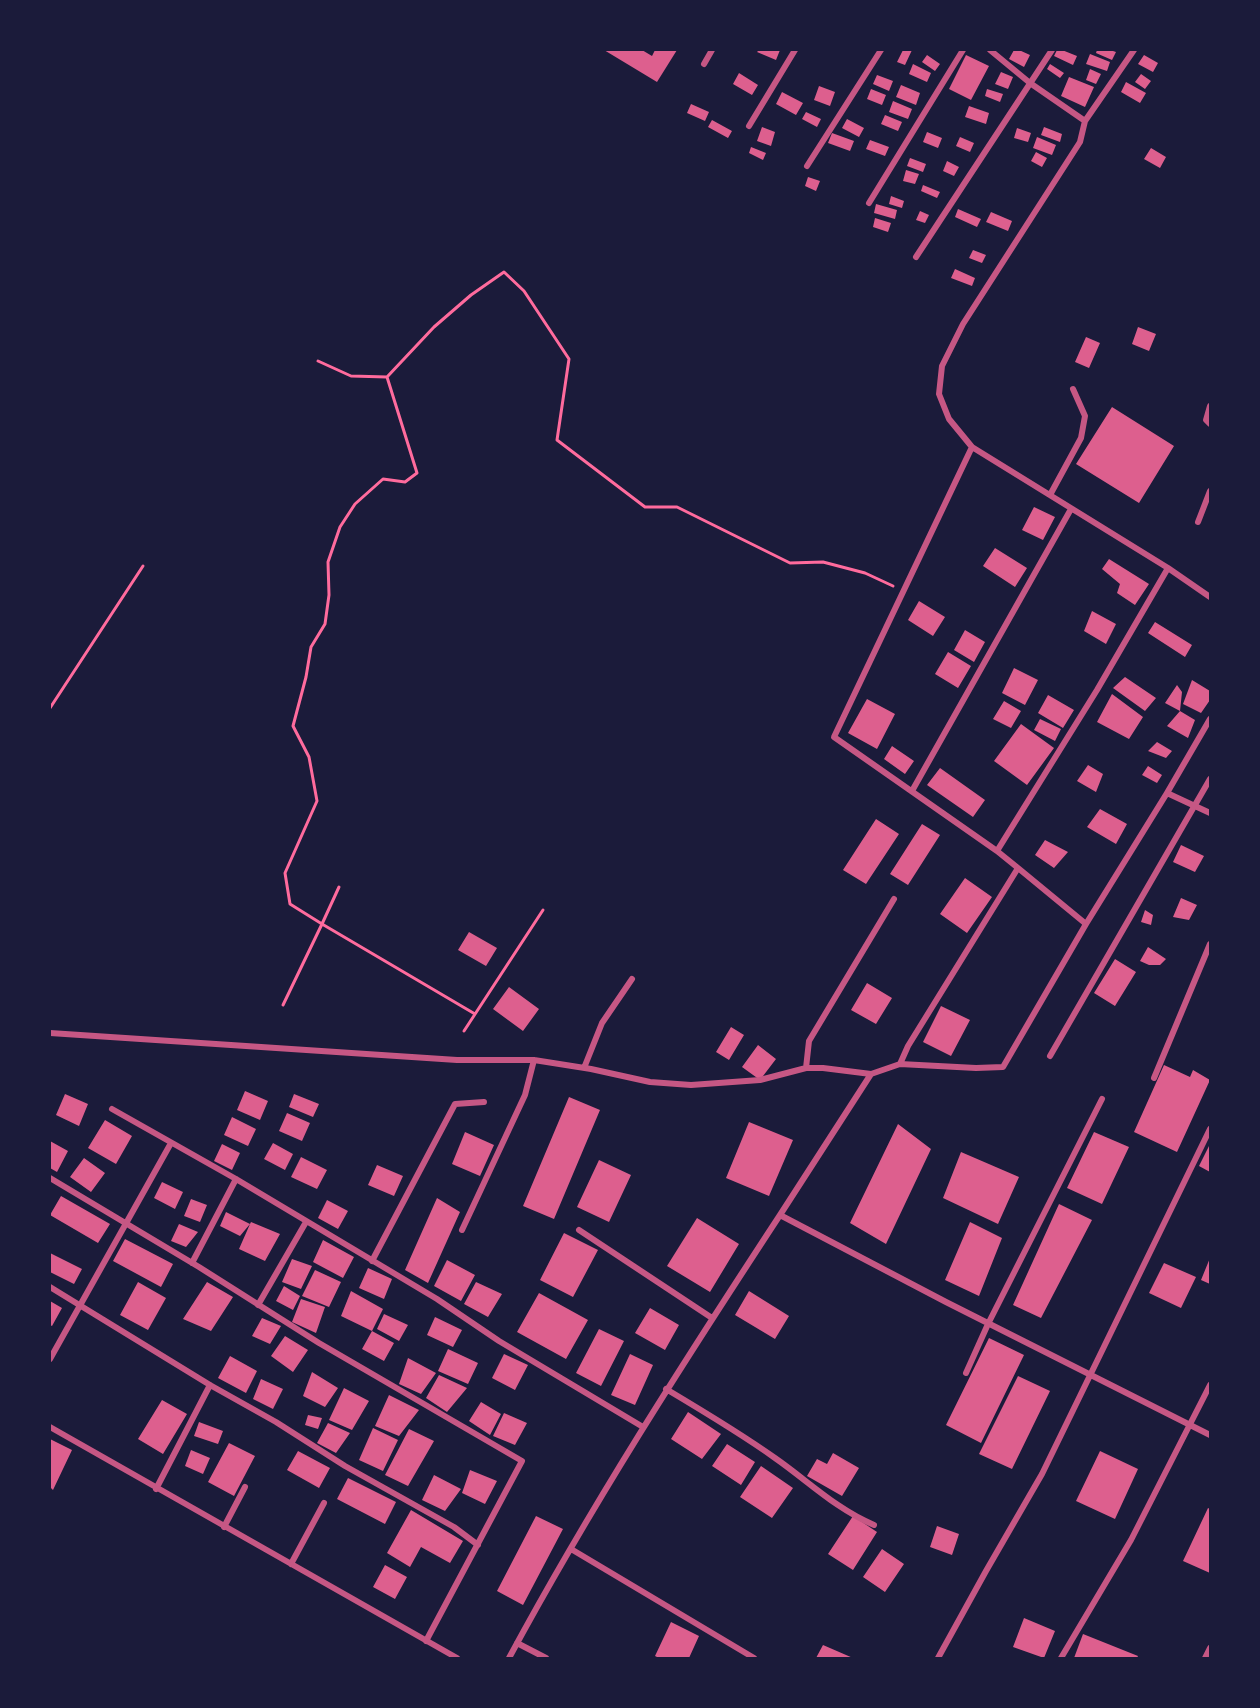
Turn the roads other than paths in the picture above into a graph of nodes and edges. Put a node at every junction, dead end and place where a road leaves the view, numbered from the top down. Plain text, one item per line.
1 (712, 50) edge
2 (795, 50) edge
3 (881, 50) edge
4 (963, 50) edge
5 (990, 50) edge
6 (1052, 50) edge
7 (1134, 50) edge
8 (704, 64) dead end
9 (1030, 82) junction
10 (1085, 121) junction
11 (749, 126) dead end
12 (807, 166) dead end
13 (869, 204) dead end
14 (916, 257) dead end
15 (1073, 389) dead end
16 (1210, 406) edge
17 (1210, 424) edge
18 (972, 447) junction
19 (1210, 491) edge
20 (1050, 495) junction
21 (1071, 509) junction
22 (1198, 522) dead end
23 (1168, 568) junction
24 (1210, 597) edge
25 (1210, 719) edge
26 (1210, 779) edge
27 (912, 791) junction
28 (1167, 792) junction
29 (1196, 804) junction
30 (1210, 813) edge
31 (997, 851) junction
32 (1018, 868) junction
33 (894, 899) dead end
34 (1086, 924) junction
35 (1210, 944) edge
36 (632, 979) dead end
37 (50, 1034) edge
38 (1050, 1056) dead end
39 (534, 1060) junction
40 (900, 1064) junction
41 (585, 1068) junction
42 (806, 1068) junction
43 (872, 1074) junction
44 (1154, 1078) dead end
45 (1102, 1099) dead end
46 (484, 1102) dead end
47 (112, 1109) dead end
48 (1210, 1129) edge
49 (171, 1143) junction
50 (50, 1178) edge
51 (236, 1179) junction
52 (780, 1215) junction
53 (306, 1222) junction
54 (126, 1224) junction
55 (462, 1230) dead end
56 (579, 1230) dead end
57 (372, 1261) junction
58 (192, 1263) junction
59 (50, 1287) edge
60 (258, 1305) junction
61 (79, 1306) junction
62 (712, 1318) junction
63 (988, 1324) junction
64 (50, 1359) edge
65 (966, 1373) dead end
66 (1092, 1376) junction
67 (210, 1385) junction
68 (1210, 1385) edge
69 (666, 1389) junction
70 (1191, 1426) junction
71 (50, 1427) edge
72 (643, 1427) junction
73 (1210, 1436) edge
74 (245, 1487) dead end
75 (156, 1489) junction
76 (324, 1503) dead end
77 (874, 1525) dead end
78 (224, 1527) junction
79 (478, 1545) junction
80 (571, 1549) junction
81 (291, 1564) junction
82 (426, 1641) junction
83 (517, 1643) junction
84 (1210, 1648) edge
85 (457, 1659) edge
86 (508, 1659) edge
87 (546, 1659) edge
88 (754, 1659) edge
89 (938, 1659) edge
90 (1061, 1659) edge
91 (1205, 1659) edge

1 - 8 street
2 - 11 street
3 - 12 street
4 - 13 street
5 - 9 street
6 - 9 street
7 - 10 street
9 - 10 street
9 - 14 street
10 - 18 street
15 - 20 street
16 - 17 street
18 - 20 street
18 - 27 street
19 - 22 street
20 - 21 street
21 - 23 street
21 - 27 street
23 - 24 street
23 - 31 street
25 - 28 street
26 - 29 street
27 - 31 street
28 - 29 street
28 - 34 street
29 - 30 street
29 - 38 street
31 - 32 street
32 - 34 street
32 - 40 street
33 - 42 street
34 - 40 street
35 - 44 street
36 - 41 street
37 - 39 street
39 - 41 street
39 - 55 street
40 - 43 street
41 - 42 street
42 - 43 street
43 - 52 street
45 - 63 street
46 - 57 street
47 - 49 street
48 - 66 street
49 - 51 street
49 - 54 street
50 - 54 street
51 - 53 street
51 - 58 street
52 - 62 street
52 - 63 street
53 - 57 street
53 - 60 street
54 - 58 street
54 - 61 street
56 - 62 street
57 - 72 street
58 - 60 street
59 - 61 street
60 - 79 street
61 - 64 street
61 - 67 street
62 - 69 street
63 - 65 street
63 - 66 street
66 - 70 street
66 - 89 street
67 - 75 street
67 - 79 street
68 - 70 street
69 - 72 street
69 - 77 street
70 - 73 street
70 - 90 street
71 - 75 street
72 - 80 street
74 - 78 street
75 - 78 street
76 - 81 street
78 - 81 street
79 - 82 street
80 - 83 street
80 - 88 street
81 - 82 street
82 - 85 street
83 - 86 street
83 - 87 street
84 - 91 street

